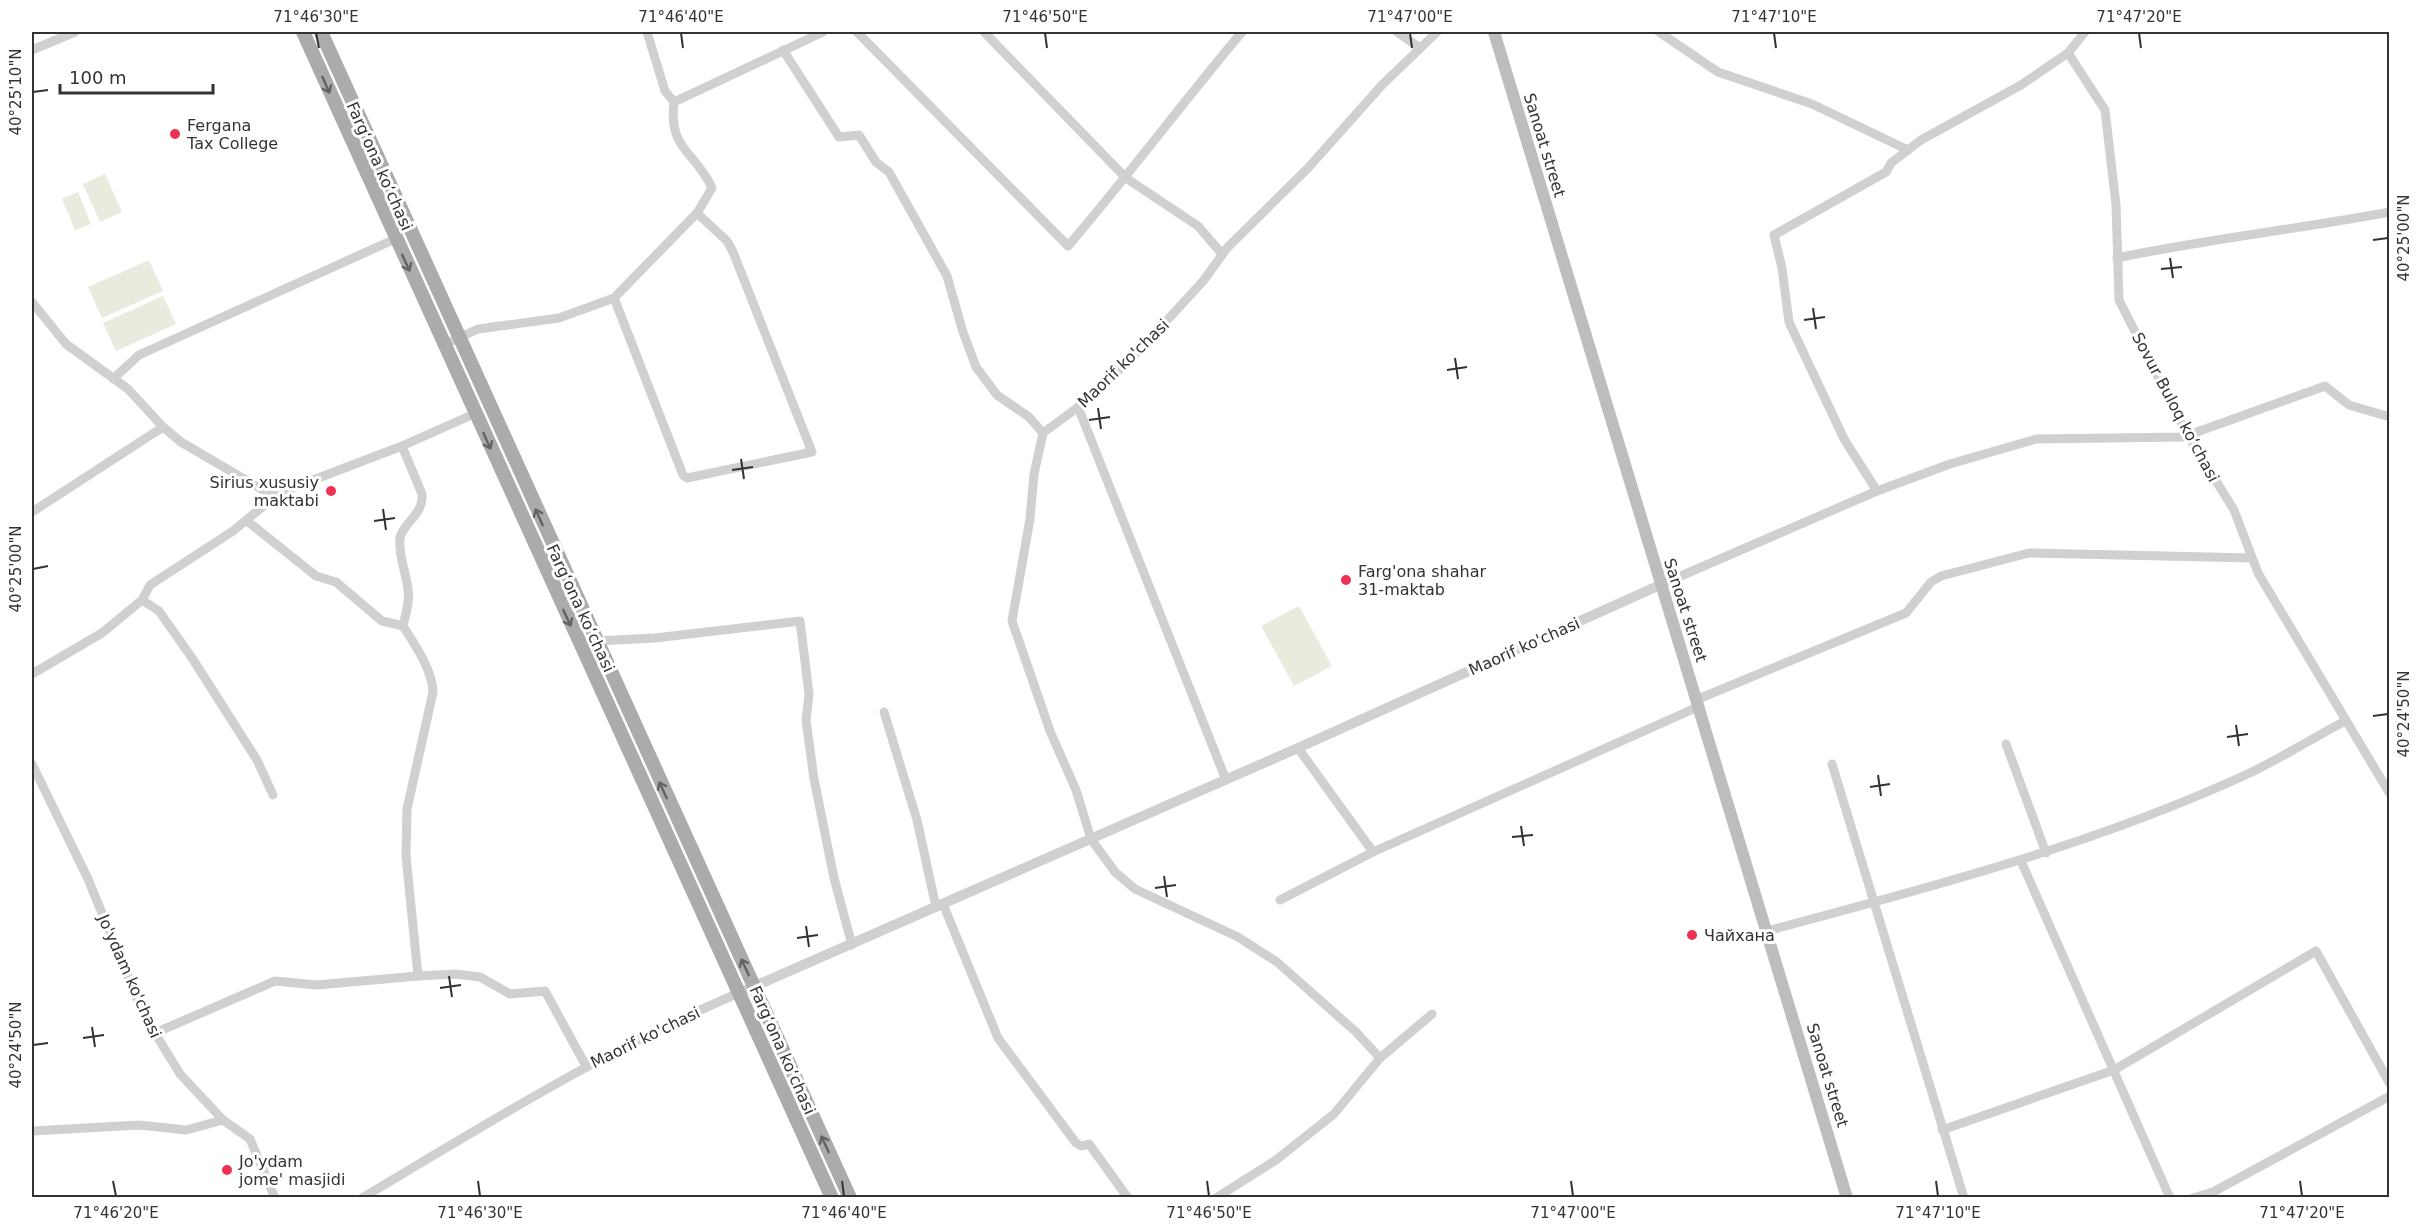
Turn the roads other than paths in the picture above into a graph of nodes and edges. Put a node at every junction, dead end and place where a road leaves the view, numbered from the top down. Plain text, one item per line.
1 (75, 32) edge
2 (303, 32) edge
3 (321, 32) edge
4 (647, 32) edge
5 (823, 32) edge
6 (857, 32) edge
7 (984, 32) edge
8 (1242, 32) edge
9 (1397, 32) edge
10 (1437, 32) edge
11 (1494, 32) edge
12 (1659, 32) edge
13 (2085, 32) edge
14 (1420, 48) junction
15 (32, 50) edge
16 (783, 50) junction
17 (2068, 53) junction
18 (674, 102) junction
19 (1908, 150) junction
20 (1126, 178) junction
21 (2390, 212) edge
22 (697, 213) junction
23 (395, 239) junction
24 (1222, 254) junction
25 (2117, 258) junction
26 (614, 298) junction
27 (32, 302) edge
28 (458, 338) junction
29 (443, 345) junction
30 (113, 379) junction
31 (1078, 407) junction
32 (474, 414) junction
33 (2390, 417) edge
34 (163, 427) junction
35 (1042, 433) junction
36 (2187, 434) junction
37 (402, 446) junction
38 (1877, 491) junction
39 (279, 493) junction
40 (32, 512) edge
41 (247, 522) junction
42 (2252, 558) junction
43 (1660, 585) junction
44 (142, 600) junction
45 (403, 626) junction
46 (596, 641) junction
47 (32, 674) edge
48 (1699, 703) junction
49 (884, 712) dead end
50 (2345, 721) junction
51 (2006, 744) dead end
52 (1298, 748) junction
53 (32, 764) edge
54 (1832, 764) dead end
55 (1226, 780) junction
56 (2390, 794) edge
57 (273, 795) dead end
58 (1091, 839) junction
59 (1373, 852) junction
60 (2046, 853) junction
61 (2022, 861) junction
62 (1280, 900) dead end
63 (1876, 902) junction
64 (939, 906) junction
65 (1767, 930) junction
66 (852, 945) junction
67 (418, 976) junction
68 (754, 987) junction
69 (739, 993) junction
70 (1432, 1014) dead end
71 (155, 1033) junction
72 (1380, 1058) junction
73 (586, 1066) junction
74 (2114, 1070) junction
75 (2390, 1084) edge
76 (2390, 1096) edge
77 (223, 1120) junction
78 (1942, 1130) junction
79 (32, 1131) edge
80 (275, 1197) edge
81 (362, 1197) edge
82 (832, 1197) edge
83 (850, 1197) edge
84 (1128, 1197) edge
85 (1216, 1197) edge
86 (1847, 1197) edge
87 (1964, 1197) edge
88 (2170, 1197) edge
89 (2193, 1197) edge

1 - 15 street
2 -> 23 main road, Fargʻona koʻchasi
3 - 28 main road, Fargʻona koʻchasi
4 - 18 street
5 - 16 street
6 - 20 street
7 - 20 street
8 - 20 street
9 - 14 street
10 - 14 street, Maorif ko'chasi
11 - 43 main road, Sanoat street
12 - 19 street
13 - 17 street
14 - 24 street, Maorif ko'chasi
16 - 18 street
16 - 35 street
17 - 19 street
17 - 25 street, Sovur Buloq koʻchasi
18 - 22 street
19 - 38 street
20 - 24 street
21 - 25 street
22 - 26 street
22 - 26 street
23 -> 29 main road, Fargʻona koʻchasi
23 - 30 street
24 - 31 street, Maorif ko'chasi
25 - 36 street, Sovur Buloq koʻchasi
26 - 28 street
27 - 30 street
28 - 29 street
46 -> 28 main road, Fargʻona koʻchasi
29 - 32 main road, Fargʻona koʻchasi
30 - 34 street
31 - 35 street, Maorif ko'chasi
31 - 55 street
32 - 37 street
32 -> 69 main road, Fargʻona koʻchasi
33 - 36 street
34 - 39 street
34 - 40 street
35 - 58 street
36 - 38 street
36 - 42 street, Sovur Buloq koʻchasi
37 - 39 street
37 - 45 street
38 - 43 street
39 - 41 street
41 - 44 street
41 - 45 street
42 - 48 street
42 - 50 street, Sovur Buloq koʻchasi
43 - 48 main road, Sanoat street
43 - 52 street, Maorif ko'chasi
44 - 47 street
44 - 57 street
45 - 67 street
46 - 66 street
68 -> 46 main road, Fargʻona koʻchasi
48 - 59 street
48 - 65 main road, Sanoat street
49 - 64 street
50 - 56 street, Sovur Buloq koʻchasi
50 - 60 street
51 - 60 street
52 - 55 street, Maorif ko'chasi
52 - 59 street
53 - 71 street, Jo'ydam ko'chasi
54 - 63 street
55 - 58 street, Maorif ko'chasi
58 - 64 street, Maorif ko'chasi
58 - 72 street
59 - 62 street
60 - 61 street
61 - 63 street
61 - 74 street
63 - 65 street
63 - 78 street
64 - 66 street, Maorif ko'chasi
64 - 84 street
65 - 86 main road, Sanoat street
66 - 68 street, Maorif ko'chasi
67 - 71 street
67 - 73 street
68 - 69 street, Maorif ko'chasi
83 -> 68 main road, Fargʻona koʻchasi
69 - 73 street, Maorif ko'chasi
69 - 82 main road, Fargʻona koʻchasi
70 - 72 street
71 - 77 street, Jo'ydam ko'chasi
72 - 85 street
73 - 81 street, Maorif ko'chasi
74 - 75 street
74 - 78 street
74 - 88 street
76 - 89 street
77 - 79 street
77 - 80 street, Jo'ydam ko'chasi
78 - 87 street

